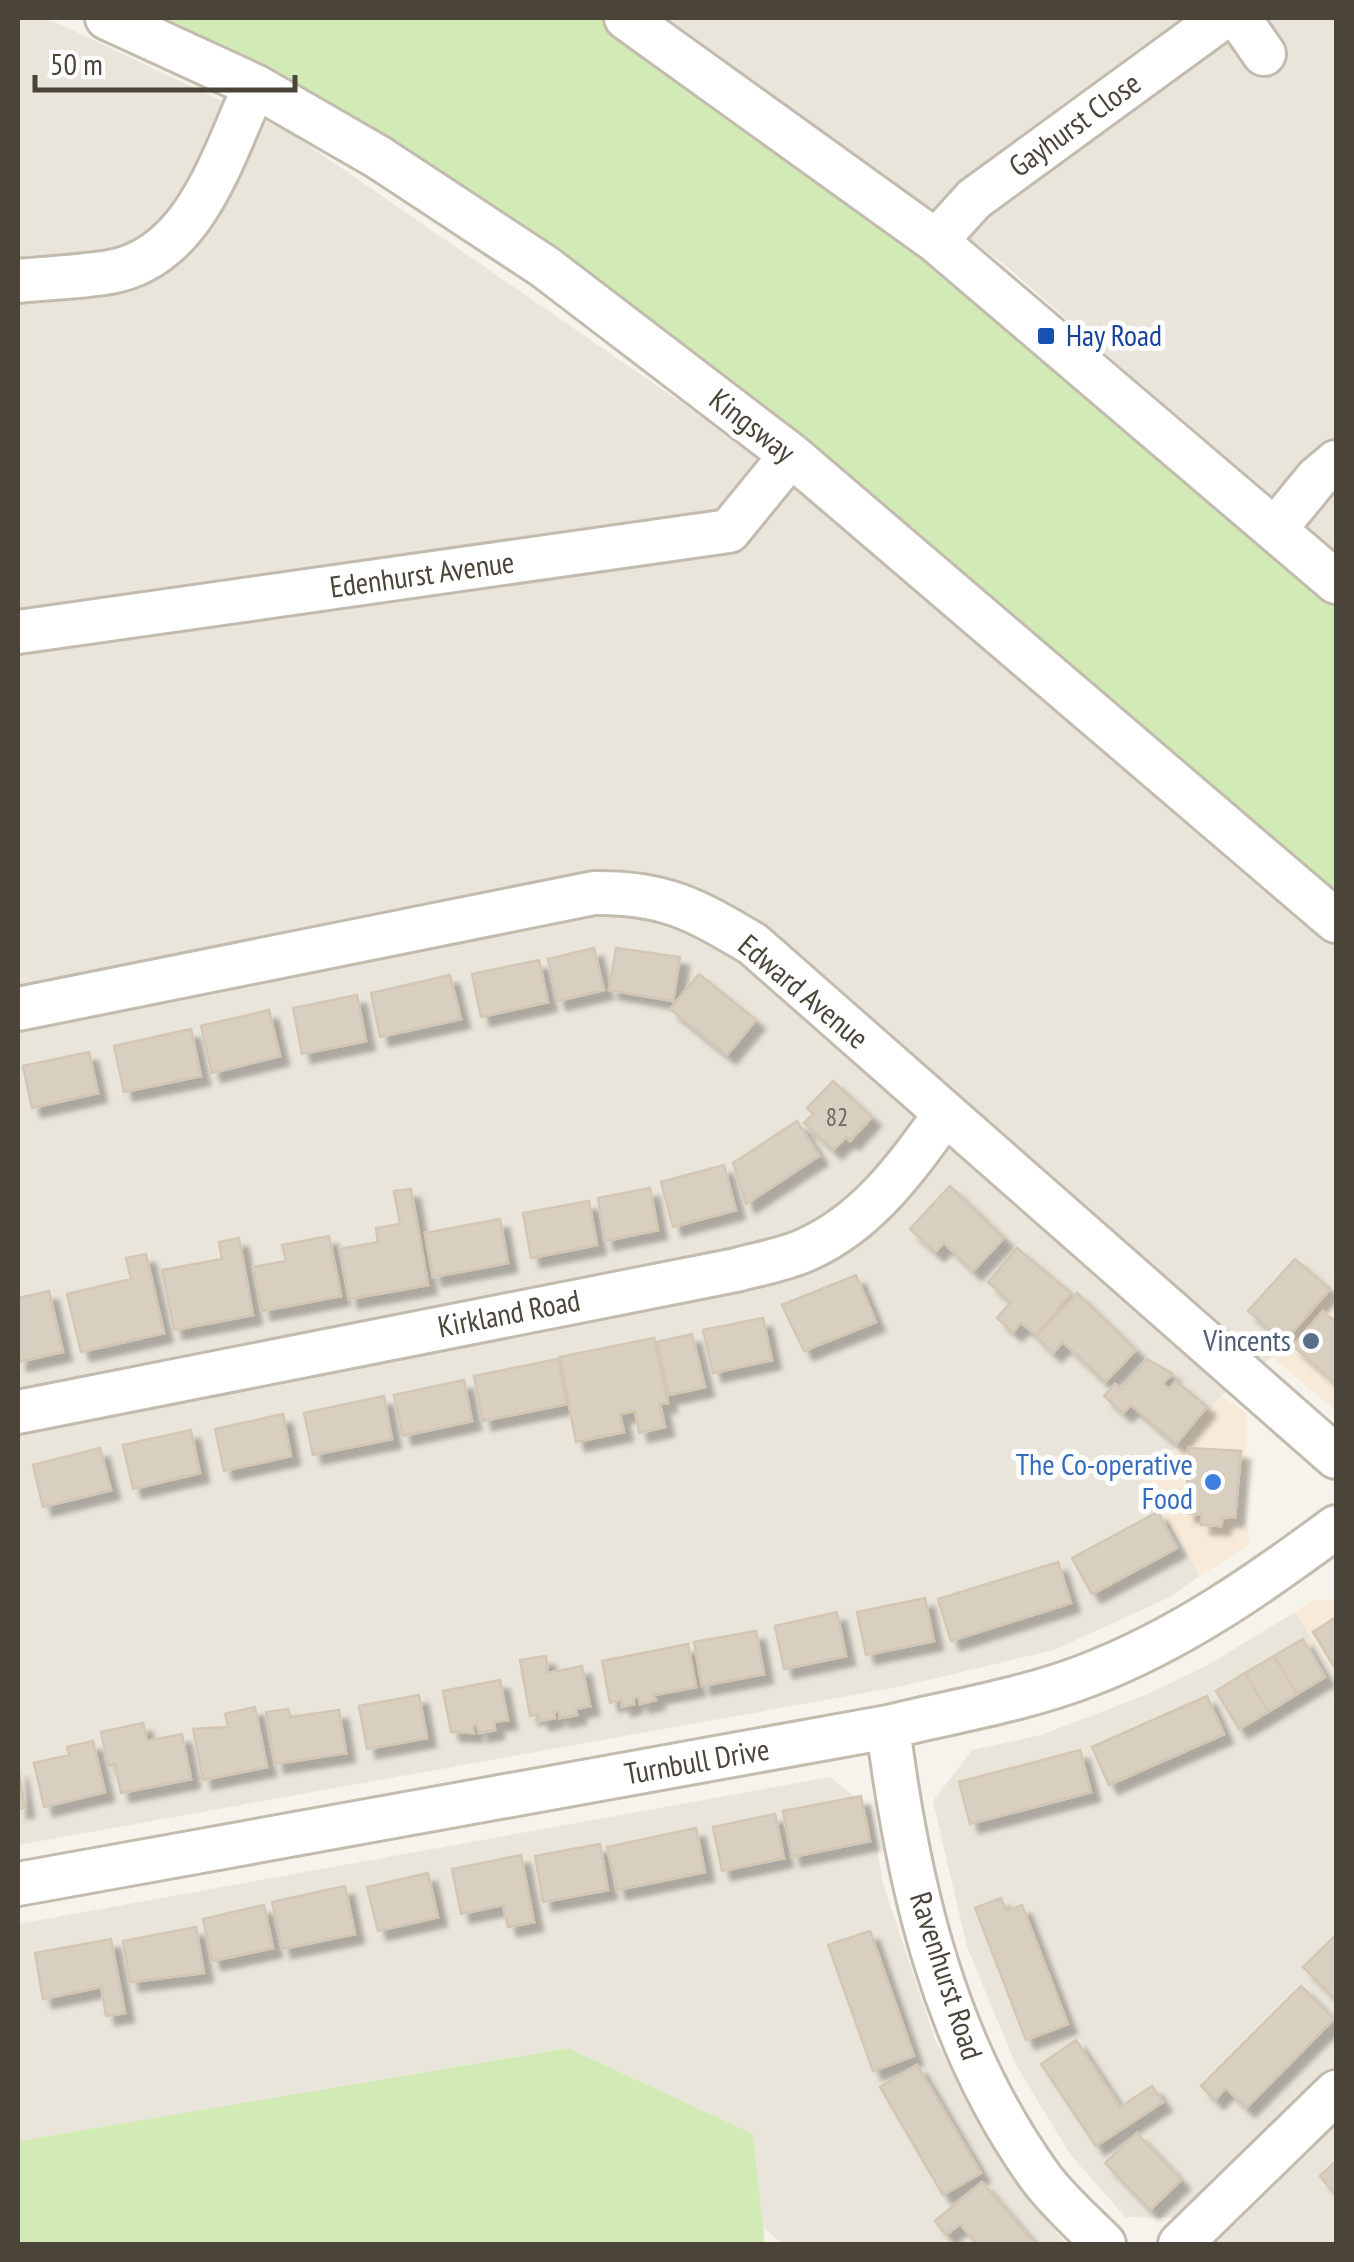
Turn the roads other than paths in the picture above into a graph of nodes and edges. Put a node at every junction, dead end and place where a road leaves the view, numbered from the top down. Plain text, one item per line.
1 (107, 18) edge
2 (626, 18) edge
3 (1222, 18) edge
4 (1239, 18) edge
5 (1264, 54) dead end
6 (255, 86) junction
7 (936, 241) junction
8 (18, 280) edge
9 (791, 455) junction
10 (1336, 462) edge
11 (1276, 528) junction
12 (1336, 582) edge
13 (18, 632) edge
14 (1336, 922) edge
15 (18, 1010) edge
16 (945, 1114) junction
17 (18, 1412) edge
18 (1336, 1457) edge
19 (1336, 1527) edge
20 (888, 1727) junction
21 (18, 1884) edge
22 (1336, 2092) edge
23 (1104, 2244) edge
24 (1180, 2244) edge

1 - 6 street, Kingsway
2 - 7 street
3 - 7 street, Gayhurst Close
4 - 5 street
6 - 8 street
6 - 9 street, Kingsway
7 - 11 street
9 - 13 street, Edenhurst Avenue
9 - 14 street, Kingsway
10 - 11 street
11 - 12 street
15 - 16 street, Edward Avenue
16 - 17 street, Kirkland Road
16 - 18 street, Edward Avenue
19 - 20 street, Turnbull Drive
20 - 21 street, Turnbull Drive
20 - 23 street, Ravenhurst Road
22 - 24 street

